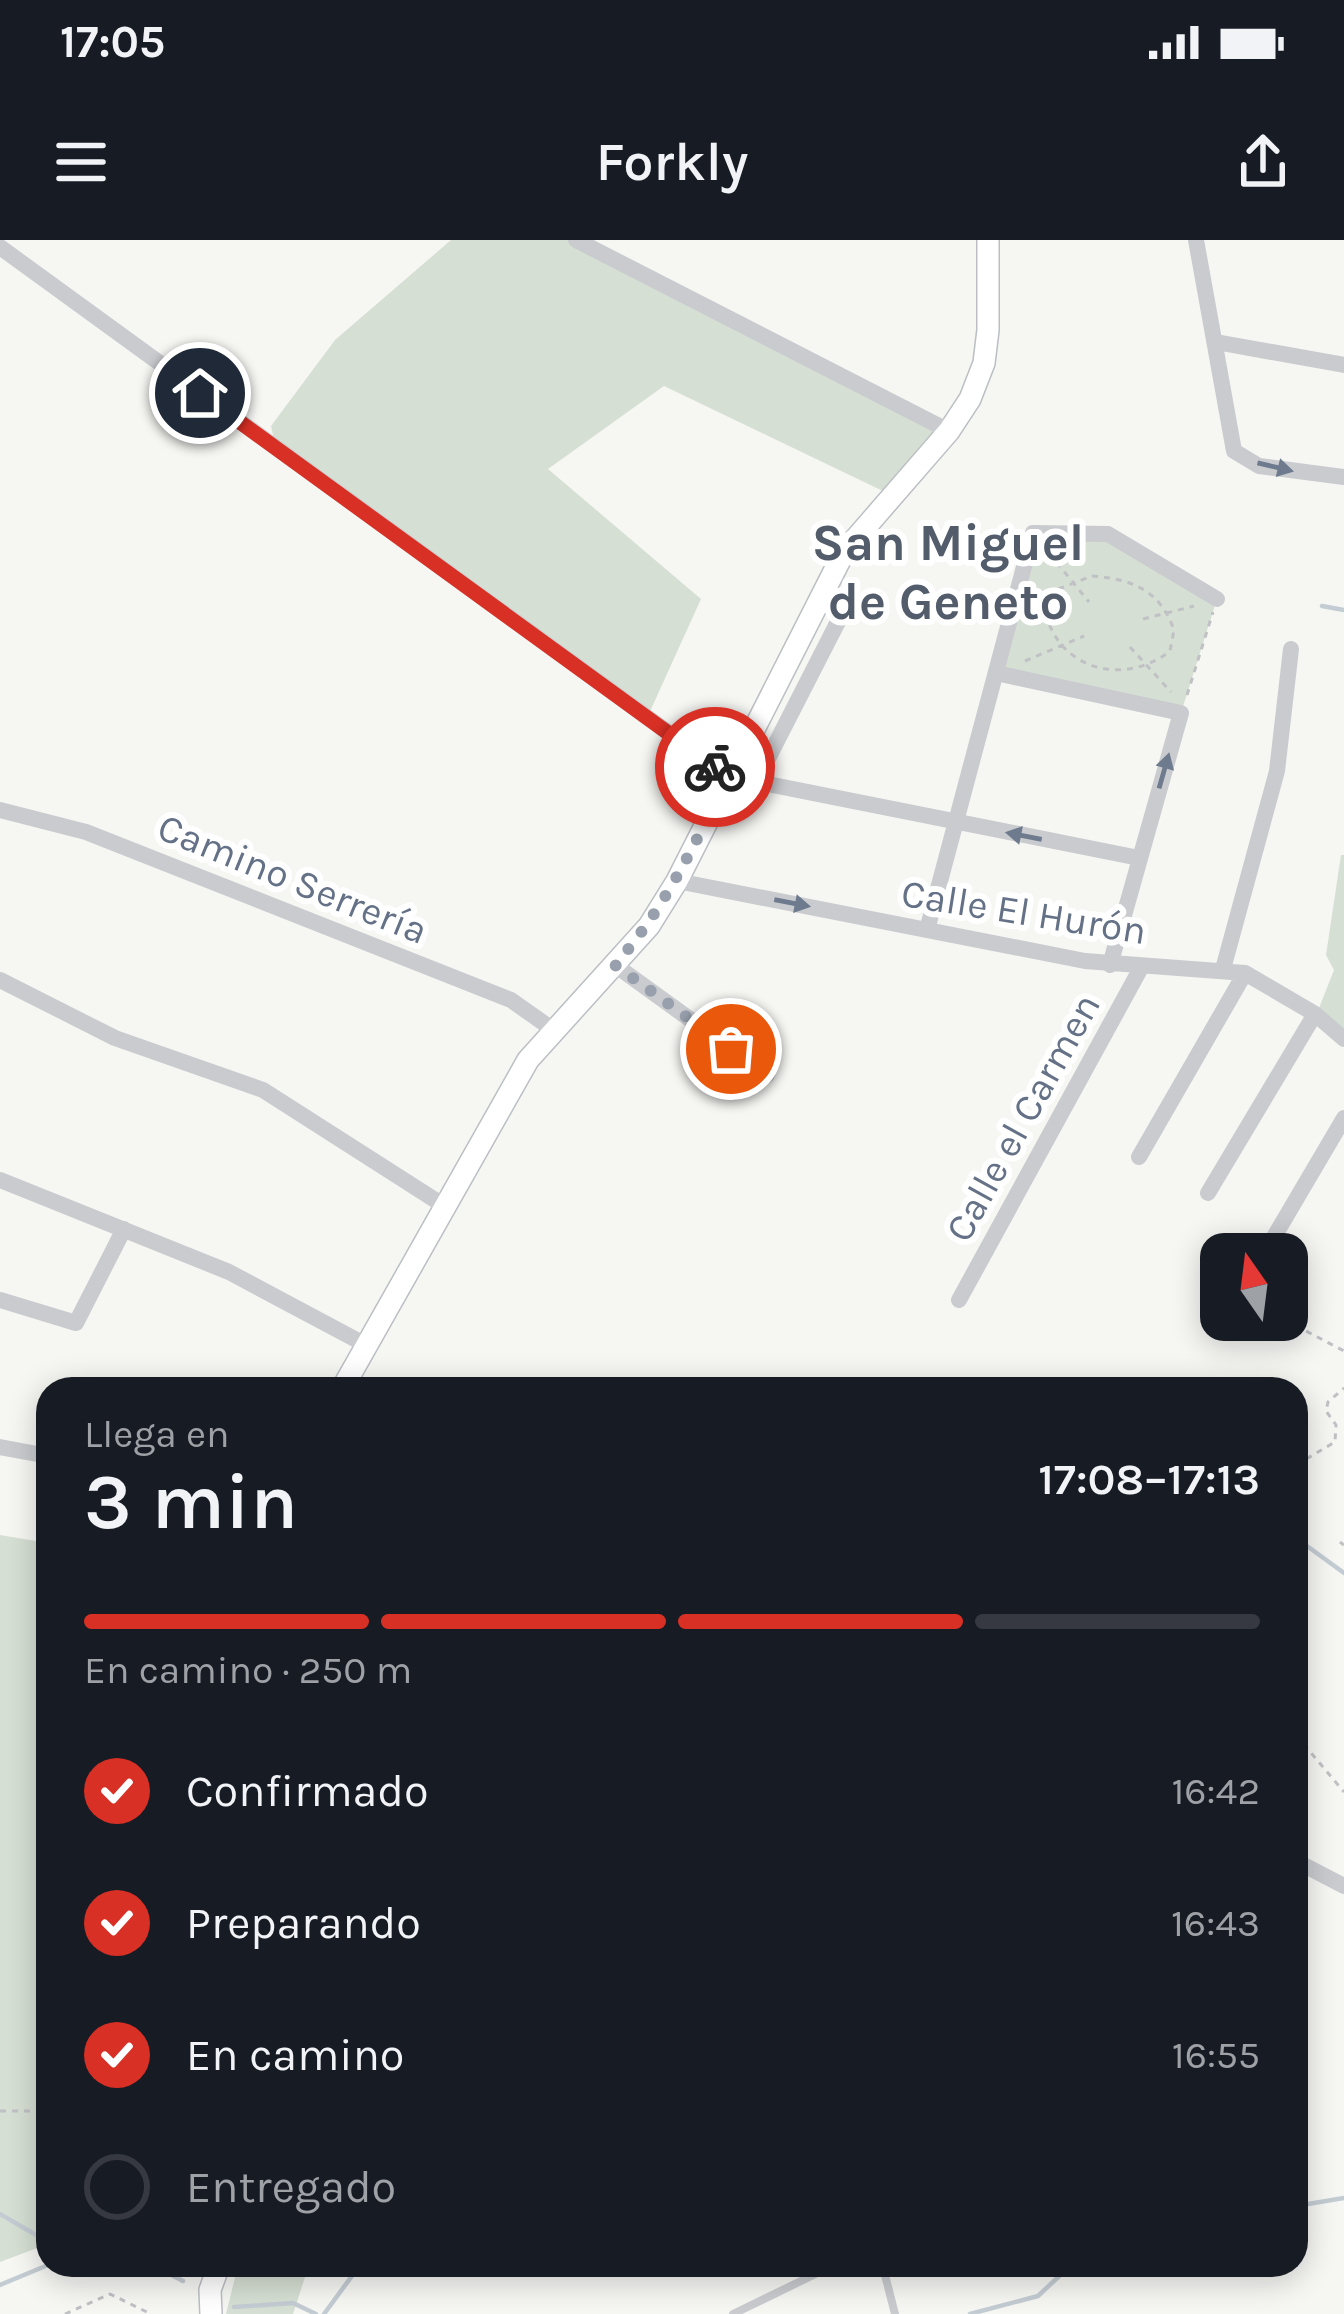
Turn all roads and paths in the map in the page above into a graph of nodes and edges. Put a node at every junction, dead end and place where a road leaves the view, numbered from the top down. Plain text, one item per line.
1 (576, 240) edge
2 (988, 240) edge
3 (1196, 240) edge
4 (0, 247) edge
5 (1216, 342) junction
6 (1344, 365) edge
7 (949, 431) junction
8 (1344, 477) edge
9 (1033, 533) junction
10 (1072, 580) junction
11 (1217, 599) junction
12 (1088, 602) dead end
13 (845, 608) dead end
14 (1168, 613) junction
15 (1143, 619) dead end
16 (1084, 636) dead end
17 (1058, 647) junction
18 (1130, 647) dead end
19 (1291, 649) dead end
20 (1149, 668) junction
21 (996, 673) junction
22 (1182, 709) junction
23 (728, 776) junction
24 (755, 784) junction
25 (0, 810) edge
26 (957, 823) junction
27 (1139, 858) junction
28 (677, 881) junction
29 (926, 930) junction
30 (1110, 964) junction
31 (615, 965) junction
32 (1142, 966) junction
33 (1223, 969) junction
34 (1244, 974) junction
35 (0, 980) edge
36 (1315, 1015) junction
37 (552, 1029) junction
38 (1344, 1039) edge
39 (767, 1075) dead end
40 (1344, 1118) edge
41 (1139, 1157) dead end
42 (0, 1180) edge
43 (1208, 1192) dead end
44 (446, 1207) junction
45 (124, 1229) junction
46 (1276, 1233) edge
47 (0, 1300) edge
48 (959, 1300) dead end
49 (1308, 1332) edge
50 (366, 1346) junction
51 (1344, 1351) edge
52 (352, 1377) edge
53 (1344, 1388) edge
54 (0, 1447) edge
55 (36, 1454) edge
56 (1308, 1458) edge
57 (1308, 1749) edge
58 (1344, 1792) edge
59 (1308, 1867) edge
60 (1344, 1886) edge
61 (0, 2111) edge
62 (36, 2111) edge
63 (215, 2277) edge
64 (810, 2277) edge
65 (886, 2277) edge
66 (65, 2314) edge
67 (151, 2314) edge
68 (211, 2314) edge
69 (734, 2314) edge
70 (895, 2314) edge

1 - 7 street
2 - 7 main road
3 - 5 street
4 - 23 street
5 - 6 street
5 -> 8 street
7 - 23 main road
9 - 10 path
9 - 11 street
9 - 21 street
10 - 12 path
10 - 14 path
10 - 17 path
11 - 14 path
11 - 22 path
13 - 24 street
14 - 15 path
14 - 20 path
16 - 17 path
17 - 20 path
17 - 21 path
18 - 20 path
19 - 33 street
20 - 22 path
21 - 22 street
21 - 26 street
27 -> 22 street
23 - 24 street
23 - 28 main road
24 - 26 street
25 - 37 street, Camino Serrería
27 -> 26 street
26 - 29 street
27 - 30 street
28 -> 29 street, Calle El Hurón
28 - 31 main road
29 - 30 street, Calle El Hurón
30 - 32 street, Calle El Hurón
31 - 37 main road
31 - 39 street
32 - 33 street, Calle El Hurón
32 - 48 street, Calle el Carmen
33 - 34 street, Calle El Hurón
34 - 36 street, Calle El Hurón
34 - 41 street
35 - 44 street
36 - 38 street, Calle El Hurón
36 - 43 street
37 - 44 main road
40 - 46 street
42 - 45 street
44 - 50 main road
45 - 47 street
45 - 50 street
49 - 51 path
50 - 52 main road
53 - 56 path
54 - 55 street
57 - 58 path
59 - 60 street
61 - 62 path
63 - 68 main road
64 - 69 lane
65 - 70 lane
66 - 67 path

